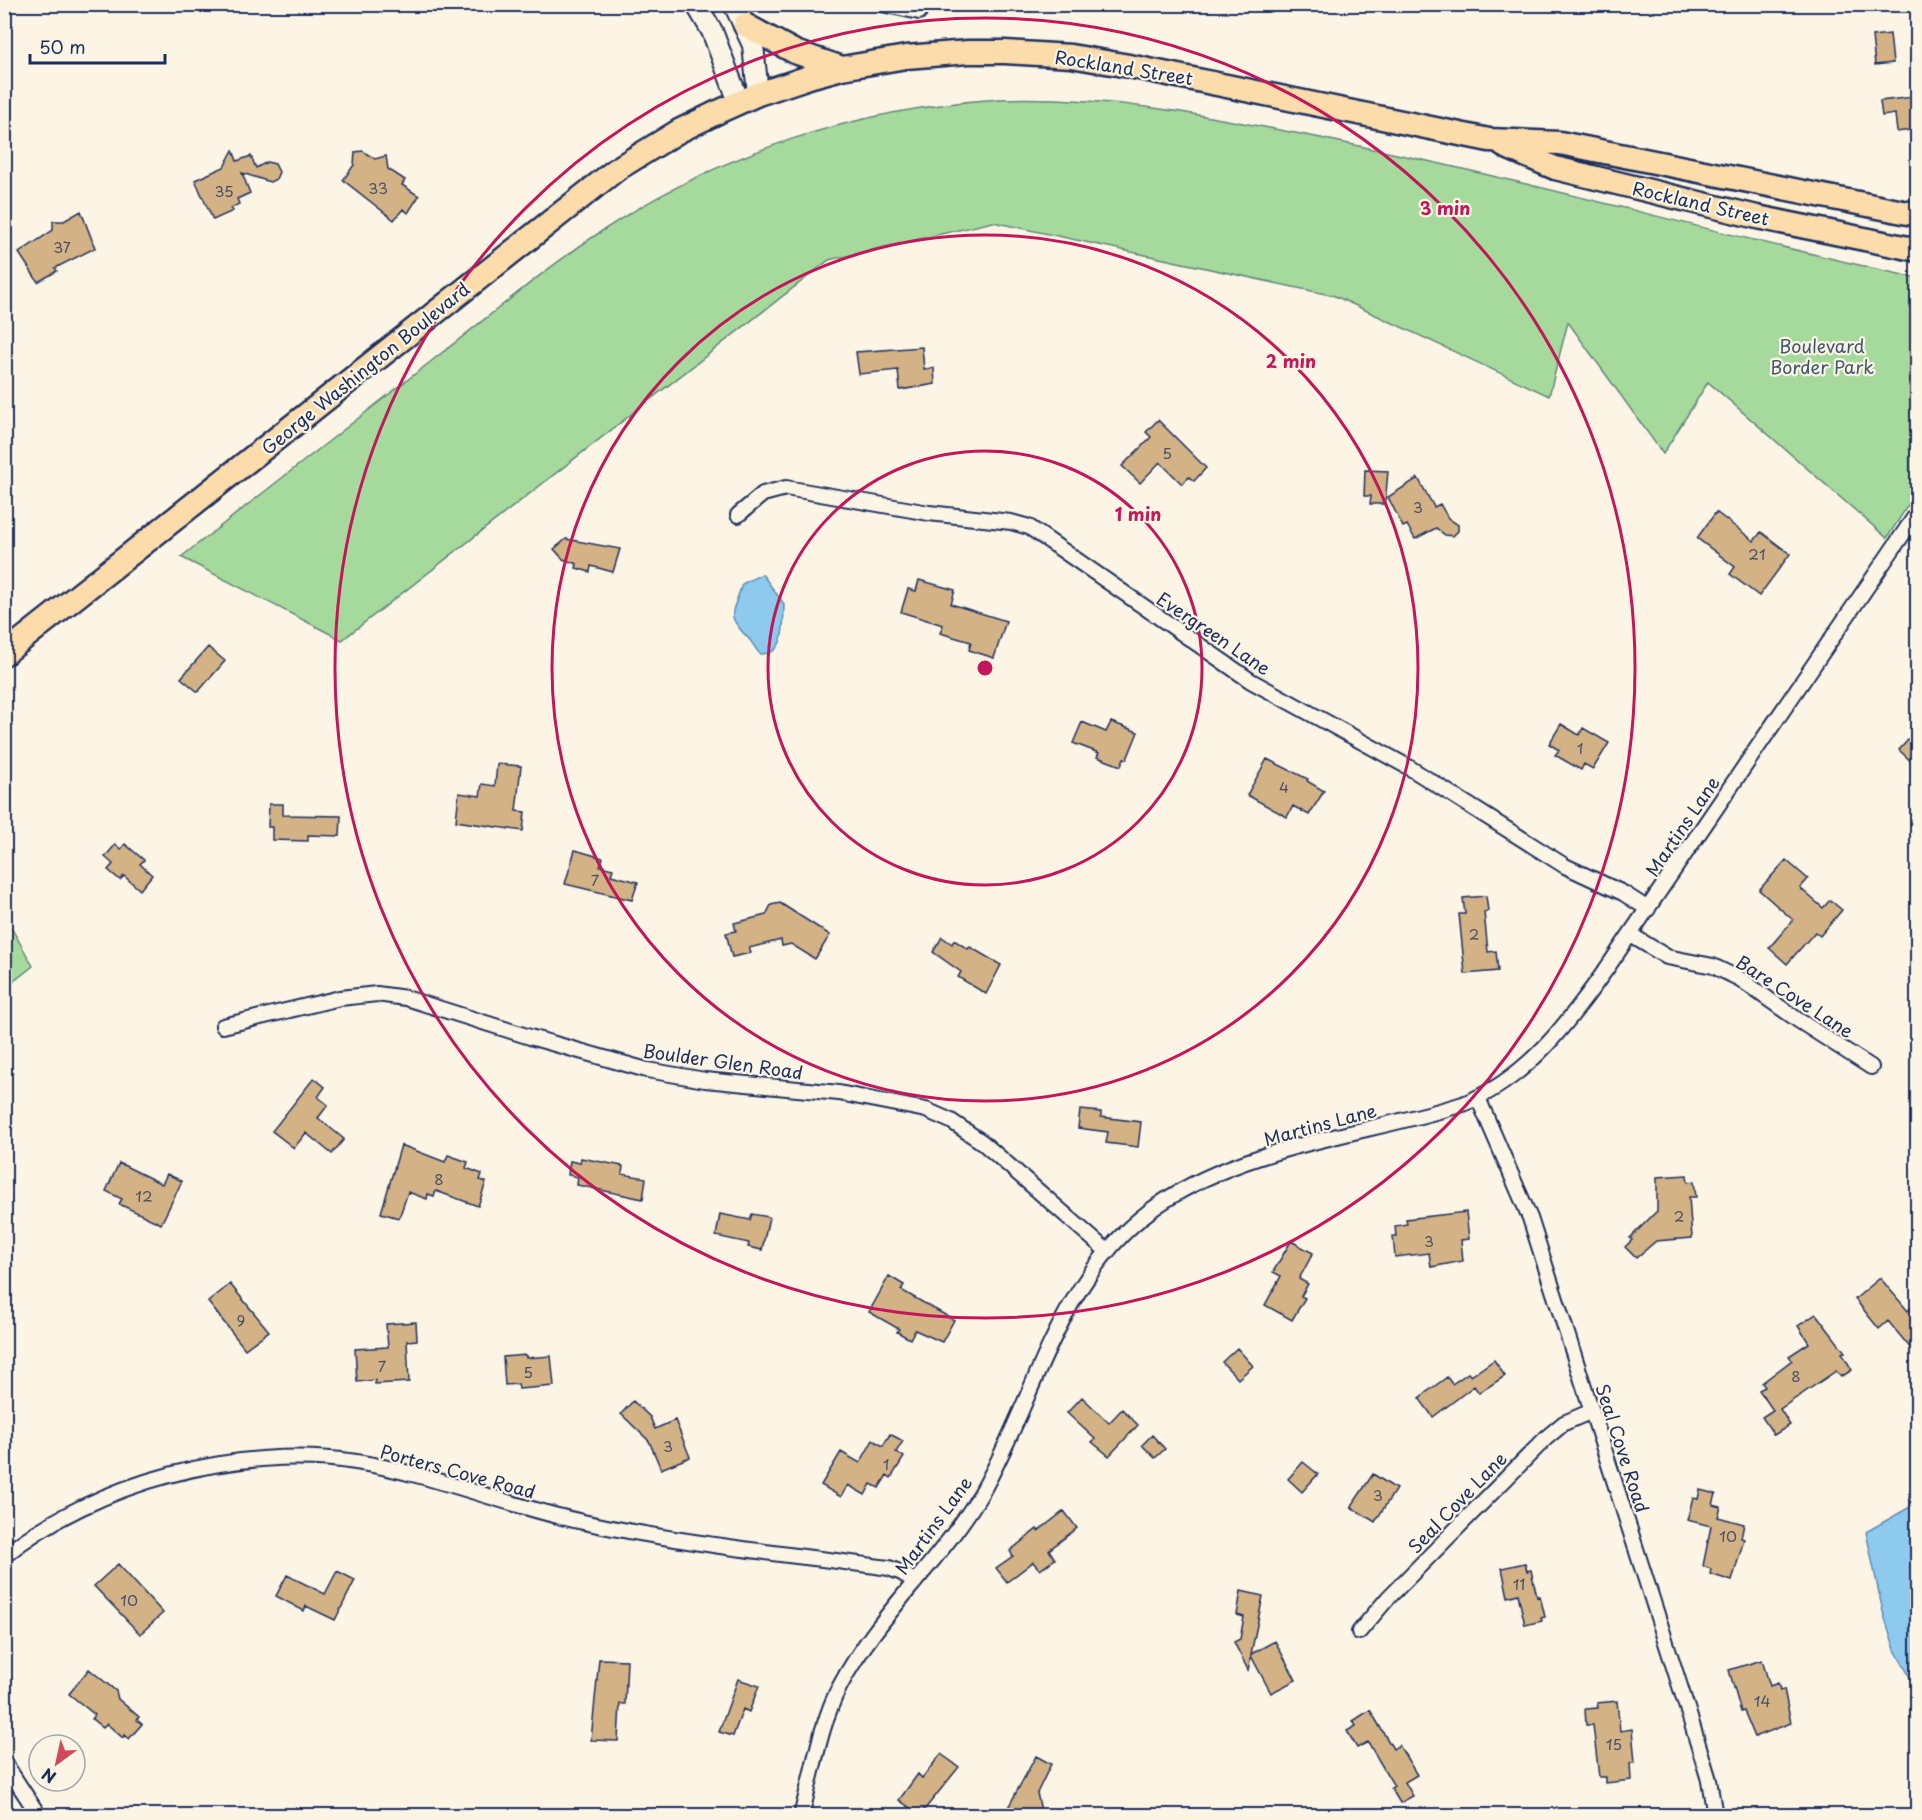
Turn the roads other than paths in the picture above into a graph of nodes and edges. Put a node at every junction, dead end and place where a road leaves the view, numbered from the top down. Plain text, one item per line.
1 (734, 4) edge
2 (697, 5) edge
3 (888, 5) edge
4 (919, 12) dead end
5 (745, 25) junction
6 (842, 68) junction
7 (749, 98) junction
8 (1489, 140) junction
9 (1917, 215) edge
10 (1917, 250) edge
11 (1917, 512) edge
12 (738, 515) dead end
13 (4, 654) edge
14 (1648, 909) junction
15 (1631, 935) junction
16 (223, 1026) dead end
17 (1871, 1066) dead end
18 (1478, 1098) junction
19 (1108, 1252) junction
20 (1592, 1412) junction
21 (4, 1556) edge
22 (915, 1582) junction
23 (1359, 1632) dead end
24 (4, 1762) edge
25 (39, 1815) edge
26 (801, 1815) edge
27 (1715, 1815) edge

1 - 5 main road
2 - 7 main road
3 - 4 street
5 - 6 main road
5 - 7 main road
6 - 7 main road, Rockland Street
6 - 8 main road, Rockland Street
7 - 13 main road, George Washington Boulevard
8 - 9 main road, Rockland Street
8 - 10 main road, Rockland Street
11 - 14 street, Martins Lane
12 - 14 street, Evergreen Lane
14 - 15 street, Martins Lane
15 - 17 street, Bare Cove Lane
15 - 18 street, Martins Lane
16 - 19 street, Boulder Glen Road
18 - 19 street, Martins Lane
18 - 20 street, Seal Cove Road
19 - 22 street, Martins Lane
20 - 23 street, Seal Cove Lane
20 - 27 street, Seal Cove Road
21 - 22 street, Porters Cove Road
22 - 26 street, Martins Lane
24 - 25 street

